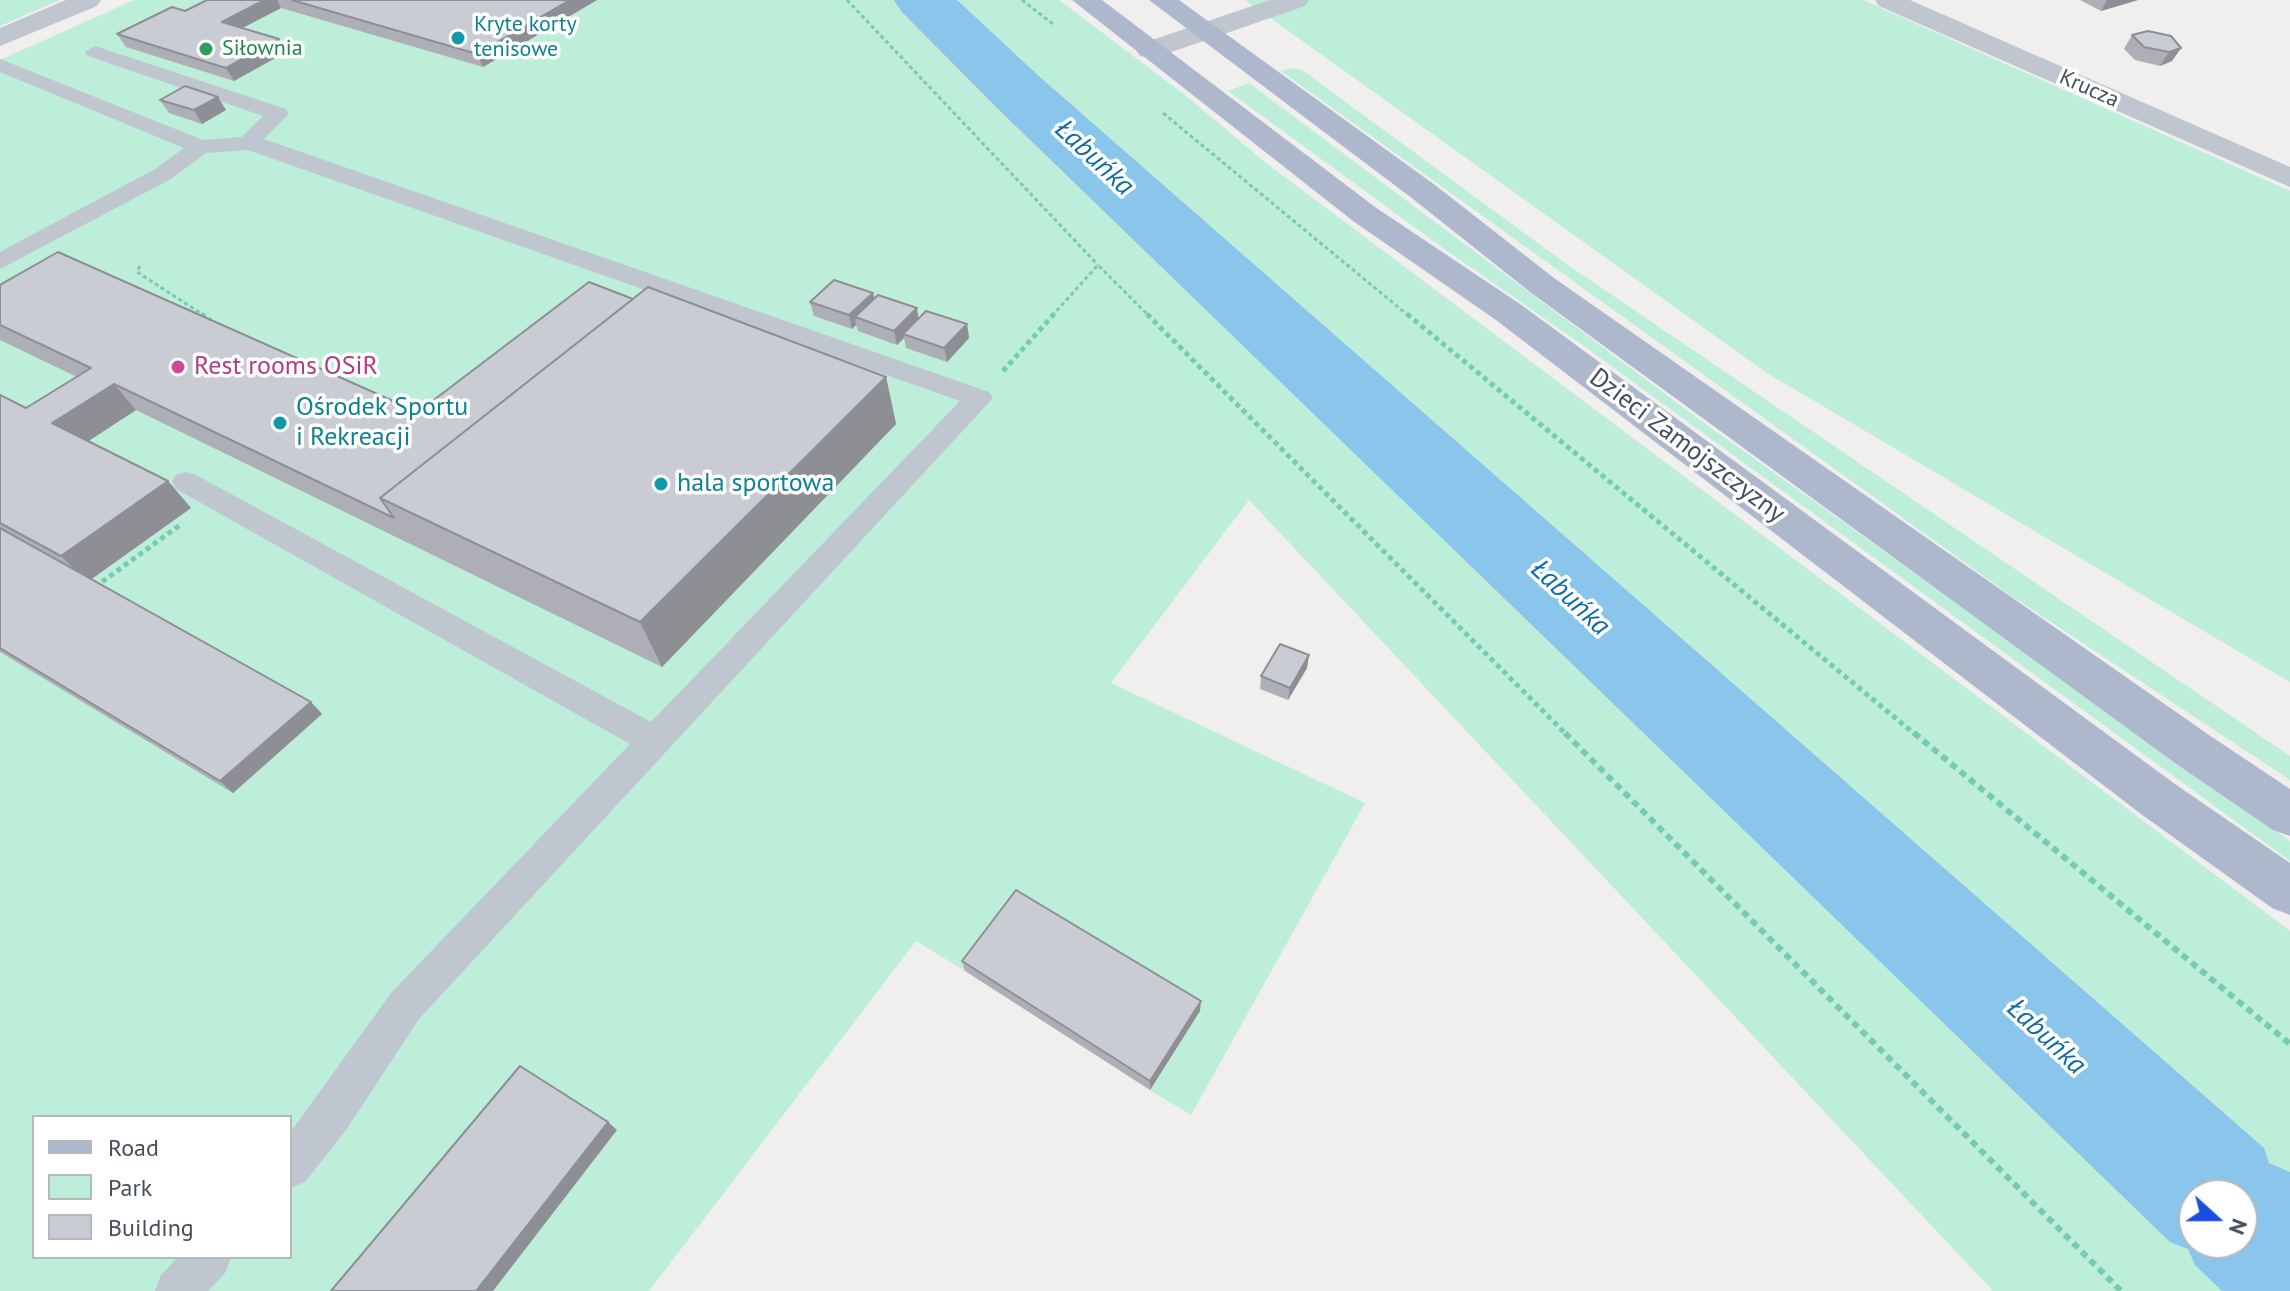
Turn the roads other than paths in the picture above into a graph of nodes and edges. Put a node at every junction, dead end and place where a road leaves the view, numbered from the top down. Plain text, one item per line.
1 (88, 0) edge
2 (1085, 0) edge
3 (1162, 0) edge
4 (1296, 0) edge
5 (1888, 0) edge
6 (1207, 33) junction
7 (0, 38) edge
8 (1150, 50) junction
9 (95, 52) dead end
10 (0, 65) edge
11 (248, 143) junction
12 (200, 147) junction
13 (2290, 156) edge
14 (2261, 165) junction
15 (2290, 178) edge
16 (0, 262) edge
17 (186, 482) dead end
18 (653, 740) junction
19 (2290, 815) edge
20 (2290, 892) edge
21 (292, 1164) edge
22 (207, 1259) edge
23 (177, 1291) edge

1 - 7 street
2 - 8 main road, Dzieci Zamojszczyzny
3 - 6 main road, Dzieci Zamojszczyzny
4 - 6 street
5 - 14 street, Krucza
6 - 8 street
6 - 19 main road, Dzieci Zamojszczyzny
8 - 20 main road, Dzieci Zamojszczyzny
9 - 11 lane
10 - 12 lane
11 - 12 lane
11 - 18 lane
12 - 16 lane
13 - 14 street
14 - 15 street, Krucza
17 - 18 lane
18 - 21 lane
22 - 23 lane

